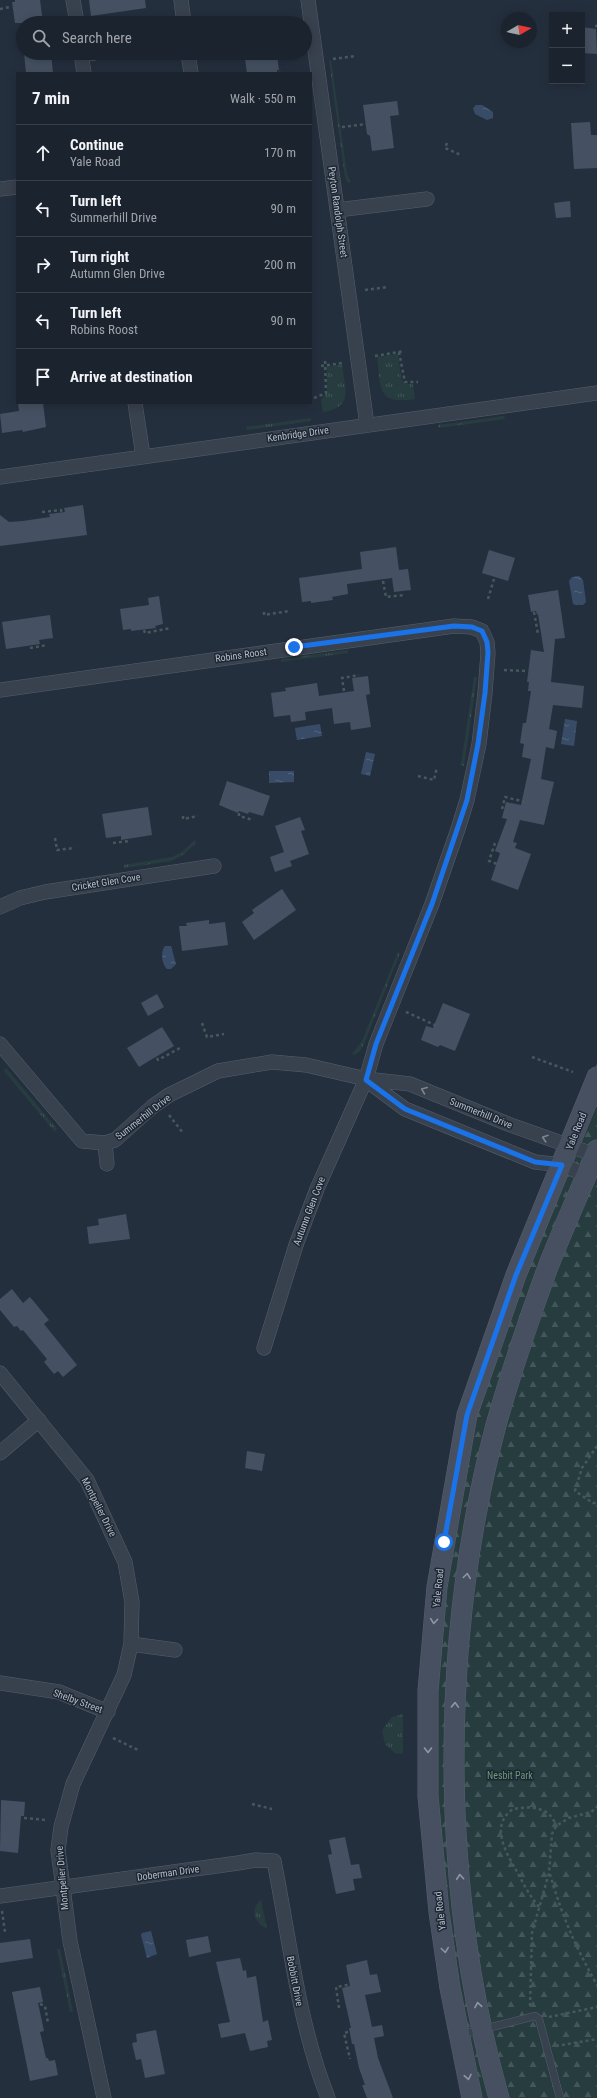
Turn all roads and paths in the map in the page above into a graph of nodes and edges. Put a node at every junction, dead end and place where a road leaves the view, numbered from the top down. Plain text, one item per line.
1 (73, 0) edge
2 (181, 0) edge
3 (308, 0) edge
4 (10, 7) dead end
5 (0, 8) edge
6 (76, 16) edge
7 (183, 16) edge
8 (310, 16) edge
9 (312, 29) edge
10 (356, 56) dead end
11 (333, 59) dead end
12 (85, 60) edge
13 (189, 60) edge
14 (84, 72) edge
15 (191, 72) edge
16 (367, 124) dead end
17 (342, 127) dead end
18 (447, 143) dead end
19 (461, 155) dead end
20 (16, 187) edge
21 (0, 189) edge
22 (427, 199) dead end
23 (337, 210) junction
24 (388, 287) dead end
25 (365, 290) dead end
26 (399, 352) junction
27 (404, 352) dead end
28 (375, 356) dead end
29 (324, 358) dead end
30 (343, 363) dead end
31 (326, 365) junction
32 (321, 366) dead end
33 (418, 382) dead end
34 (597, 393) edge
35 (314, 398) dead end
36 (135, 404) edge
37 (367, 425) junction
38 (142, 456) junction
39 (0, 477) edge
40 (42, 512) dead end
41 (62, 513) dead end
42 (494, 579) dead end
43 (383, 580) dead end
44 (404, 595) dead end
45 (488, 599) dead end
46 (289, 611) dead end
47 (264, 612) dead end
48 (534, 612) dead end
49 (171, 628) dead end
50 (144, 630) dead end
51 (482, 631) joint
52 (538, 634) dead end
53 (47, 645) dead end
54 (30, 648) dead end
55 (504, 670) dead end
56 (527, 671) dead end
57 (359, 675) dead end
58 (0, 690) edge
59 (344, 691) dead end
60 (437, 767) dead end
61 (418, 776) dead end
62 (525, 802) dead end
63 (502, 809) dead end
64 (239, 813) dead end
65 (183, 816) dead end
66 (198, 816) dead end
67 (253, 820) dead end
68 (55, 838) dead end
69 (129, 839) dead end
70 (113, 843) dead end
71 (495, 843) dead end
72 (75, 848) dead end
73 (500, 865) dead end
74 (214, 866) dead end
75 (0, 907) edge
76 (406, 1012) dead end
77 (202, 1022) dead end
78 (437, 1026) dead end
79 (224, 1034) dead end
80 (0, 1044) edge
81 (180, 1048) dead end
82 (532, 1057) dead end
83 (157, 1058) dead end
84 (574, 1072) dead end
85 (597, 1077) edge
86 (366, 1080) junction
87 (169, 1115) dead end
88 (183, 1133) dead end
89 (105, 1142) junction
90 (570, 1145) junction
91 (596, 1153) edge
92 (107, 1164) dead end
93 (562, 1165) junction
94 (587, 1175) junction
95 (264, 1348) dead end
96 (0, 1373) edge
97 (39, 1420) junction
98 (597, 1446) edge
99 (0, 1453) edge
100 (597, 1503) edge
101 (131, 1644) junction
102 (175, 1650) dead end
103 (0, 1683) edge
104 (108, 1712) junction
105 (113, 1738) dead end
106 (140, 1751) dead end
107 (252, 1804) dead end
108 (597, 1807) edge
109 (272, 1809) dead end
110 (24, 1818) dead end
111 (46, 1820) dead end
112 (556, 1826) junction
113 (274, 1861) joint
114 (549, 1873) junction
115 (61, 1888) junction
116 (0, 1896) edge
117 (539, 1907) junction
118 (2, 1911) dead end
119 (5, 1932) dead end
120 (348, 1985) dead end
121 (597, 1985) edge
122 (40, 2004) dead end
123 (597, 2007) edge
124 (340, 2008) dead end
125 (531, 2017) junction
126 (539, 2019) junction
127 (48, 2023) dead end
128 (483, 2030) junction
129 (348, 2032) dead end
130 (459, 2035) junction
131 (597, 2039) edge
132 (547, 2048) junction
133 (350, 2059) dead end
134 (104, 2098) edge
135 (328, 2098) edge
136 (472, 2098) edge
137 (500, 2098) edge
138 (560, 2098) edge

1 - 6 street
2 - 7 street
3 - 8 street, Peyton Randolph Street
4 - 5 path
9 - 23 street, Peyton Randolph Street
10 - 11 path
12 - 14 street
13 - 15 street
16 - 17 path
18 - 19 path
20 - 21 street
22 - 23 street
23 - 37 street, Peyton Randolph Street
24 - 25 path
26 - 27 path
26 - 28 path
26 - 33 path
29 - 31 path
30 - 31 path
31 - 32 path
31 - 35 path
34 - 37 street, Kenbridge Drive
36 - 38 street
37 - 38 street, Kenbridge Drive
38 - 39 street, Kenbridge Drive
40 - 41 path
42 - 45 path
43 - 44 path
46 - 47 path
48 - 52 path
49 - 50 path
51 - 58 street, Robins Roost
51 - 86 street, Autumn Glen Cove
53 - 54 path
55 - 56 path
57 - 59 path
60 - 61 path
62 - 63 path
64 - 67 path
65 - 66 path
68 - 72 path
69 - 70 path
71 - 73 path
74 - 75 street, Cricket Glen Cove
76 - 78 path
77 - 79 path
80 - 89 street, Summerhill Drive
81 - 83 path
82 - 84 path
85 - 90 main road, Yale Road
86 - 89 street, Summerhill Drive
90 -> 86 street, Summerhill Drive
86 - 93 street, Summerhill Drive
86 - 95 street, Autumn Glen Cove
87 - 88 path
89 - 92 street, Summerhill Drive
90 - 91 street, Summerhill Drive
90 - 93 main road, Yale Road
91 - 94 main road
93 - 94 street, Summerhill Drive
93 -> 130 main road, Yale Road
128 -> 94 main road
96 - 97 street, Montpelier Drive
97 - 99 street
97 - 101 street, Montpelier Drive
98 - 100 path
101 - 102 street
101 - 104 street, Montpelier Drive
103 - 104 street, Shelby Street
104 - 115 street, Montpelier Drive
105 - 106 path
107 - 109 path
108 - 112 path
110 - 111 path
112 - 114 path
112 - 117 path
113 - 115 street, Doberman Drive
113 - 135 street, Bobbitt Drive
114 - 117 path
114 - 121 path
115 - 116 street, Doberman Drive
115 - 134 street, Montpelier Drive
117 - 125 path
118 - 119 path
120 - 124 path
122 - 127 path
123 - 126 path
125 - 126 lane
125 - 128 lane
126 - 132 lane
128 - 130 lane
128 - 137 main road
129 - 133 path
130 -> 136 main road, Yale Road
131 - 132 path
132 - 138 lane

